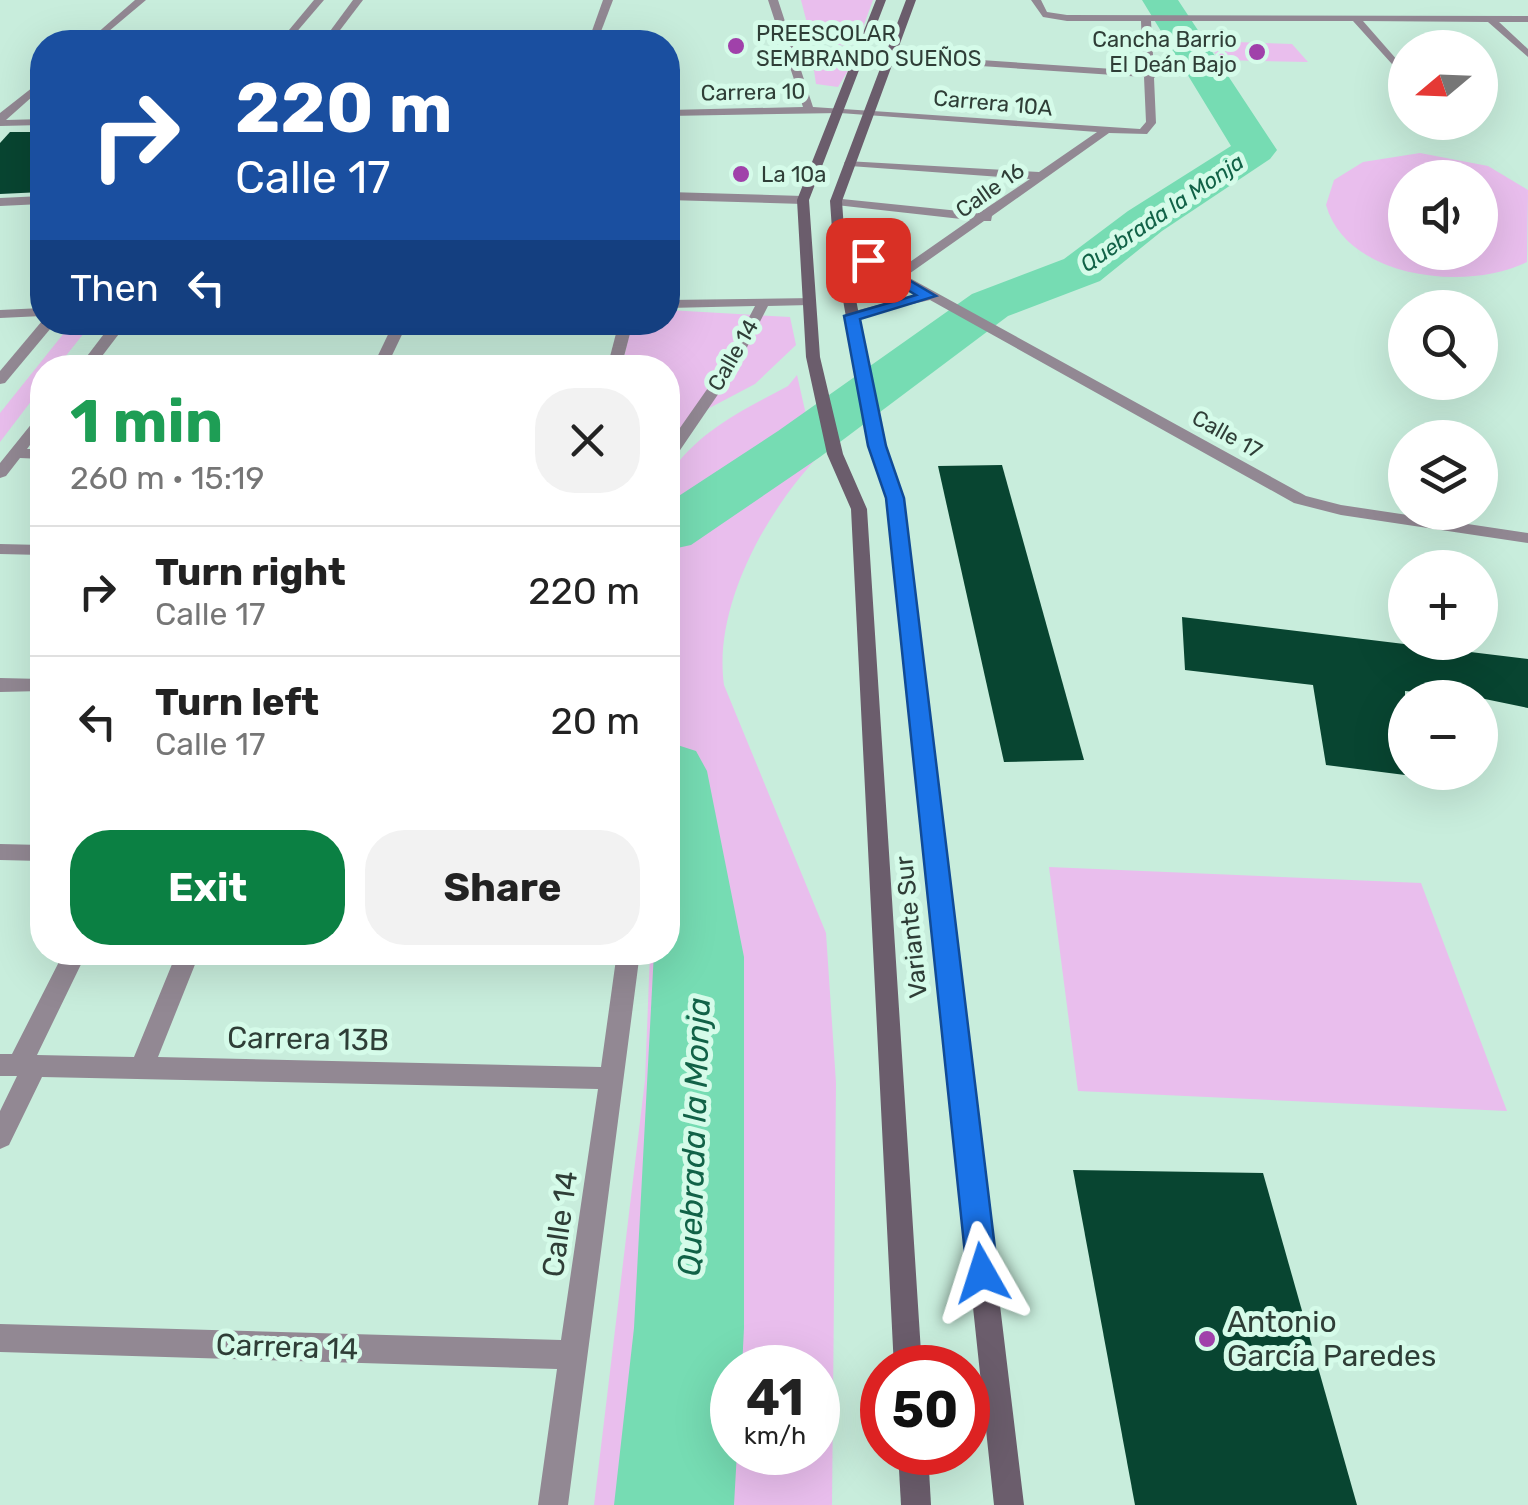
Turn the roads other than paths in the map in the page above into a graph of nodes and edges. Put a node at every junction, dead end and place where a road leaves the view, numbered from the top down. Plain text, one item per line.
1 (141, 0) edge
2 (320, 0) edge
3 (358, 0) edge
4 (608, 0) edge
5 (772, 0) edge
6 (880, 0) edge
7 (912, 0) edge
8 (1036, 0) edge
9 (1355, 18) junction
10 (1490, 19) junction
11 (1528, 19) edge
12 (1146, 20) junction
13 (105, 30) edge
14 (294, 30) edge
15 (335, 30) edge
16 (597, 30) edge
17 (1528, 54) edge
18 (1388, 56) edge
19 (892, 57) junction
20 (1152, 75) junction
21 (30, 92) edge
22 (6, 110) edge
23 (840, 110) junction
24 (809, 111) junction
25 (869, 112) junction
26 (680, 114) edge
27 (0, 121) edge
28 (30, 122) edge
29 (1104, 132) junction
30 (850, 163) junction
31 (1044, 176) junction
32 (680, 196) edge
33 (804, 200) junction
34 (30, 201) edge
35 (0, 202) edge
36 (836, 202) junction
37 (987, 218) junction
38 (839, 244) junction
39 (896, 277) junction
40 (929, 296) junction
41 (810, 301) junction
42 (763, 303) junction
43 (680, 304) edge
44 (30, 313) edge
45 (0, 314) edge
46 (852, 316) junction
47 (38, 335) edge
48 (111, 335) edge
49 (95, 355) edge
50 (0, 380) edge
51 (30, 435) edge
52 (680, 439) edge
53 (15, 454) junction
54 (30, 454) edge
55 (0, 473) edge
56 (1528, 538) edge
57 (0, 549) edge
58 (30, 550) edge
59 (0, 685) edge
60 (30, 686) edge
61 (0, 852) edge
62 (30, 853) edge
63 (69, 965) edge
64 (184, 965) edge
65 (628, 965) edge
66 (18, 1066) edge
67 (142, 1068) junction
68 (614, 1078) junction
69 (0, 1137) edge
70 (0, 1338) edge
71 (907, 1345) edge
72 (574, 1355) junction
73 (914, 1475) edge
74 (553, 1505) edge
75 (916, 1505) edge
76 (1008, 1505) edge

1 - 13 street
2 - 14 street
3 - 15 street
4 - 16 street
5 - 24 street
6 - 23 main road
7 - 19 main road
8 - 12 street
9 - 10 street
9 - 12 street
9 - 18 street
10 - 11 street
10 - 17 street
12 - 20 street
19 - 20 street
19 - 25 main road
20 - 29 street, Carrera 10A
21 - 22 street
22 - 27 street
23 - 24 street, Carrera 10
23 - 25 street, Carrera 10A
23 - 33 main road
24 - 26 street, Carrera 10
25 - 29 street, Carrera 10A
25 - 30 main road
27 - 28 street
29 - 31 street, Calle 16
30 - 31 street
30 - 36 main road
31 - 37 street, Calle 16
32 - 33 street
33 - 41 main road, Variante Sur
34 - 35 street
36 - 37 street
36 - 38 main road, Variante Sur
37 - 39 street, Calle 16
38 - 39 street, Calle 17
38 - 46 main road, Variante Sur
39 - 40 street, Calle 17
40 - 46 street
40 - 56 street, Calle 17
41 - 42 street
41 - 71 main road, Variante Sur
42 - 43 street
42 - 52 street, Calle 14
44 - 45 street
46 - 76 main road, Variante Sur
47 - 50 street
48 - 49 street
51 - 53 street
53 - 54 street
53 - 55 street
57 - 58 street
59 - 60 street
61 - 62 street
63 - 66 street
64 - 67 street
65 - 68 street, Calle 14
66 - 67 street, Carrera 13B
66 - 69 street
67 - 68 street, Carrera 13B
68 - 72 street, Calle 14
70 - 72 street, Carrera 14
72 - 74 street, Calle 14
73 - 75 main road

